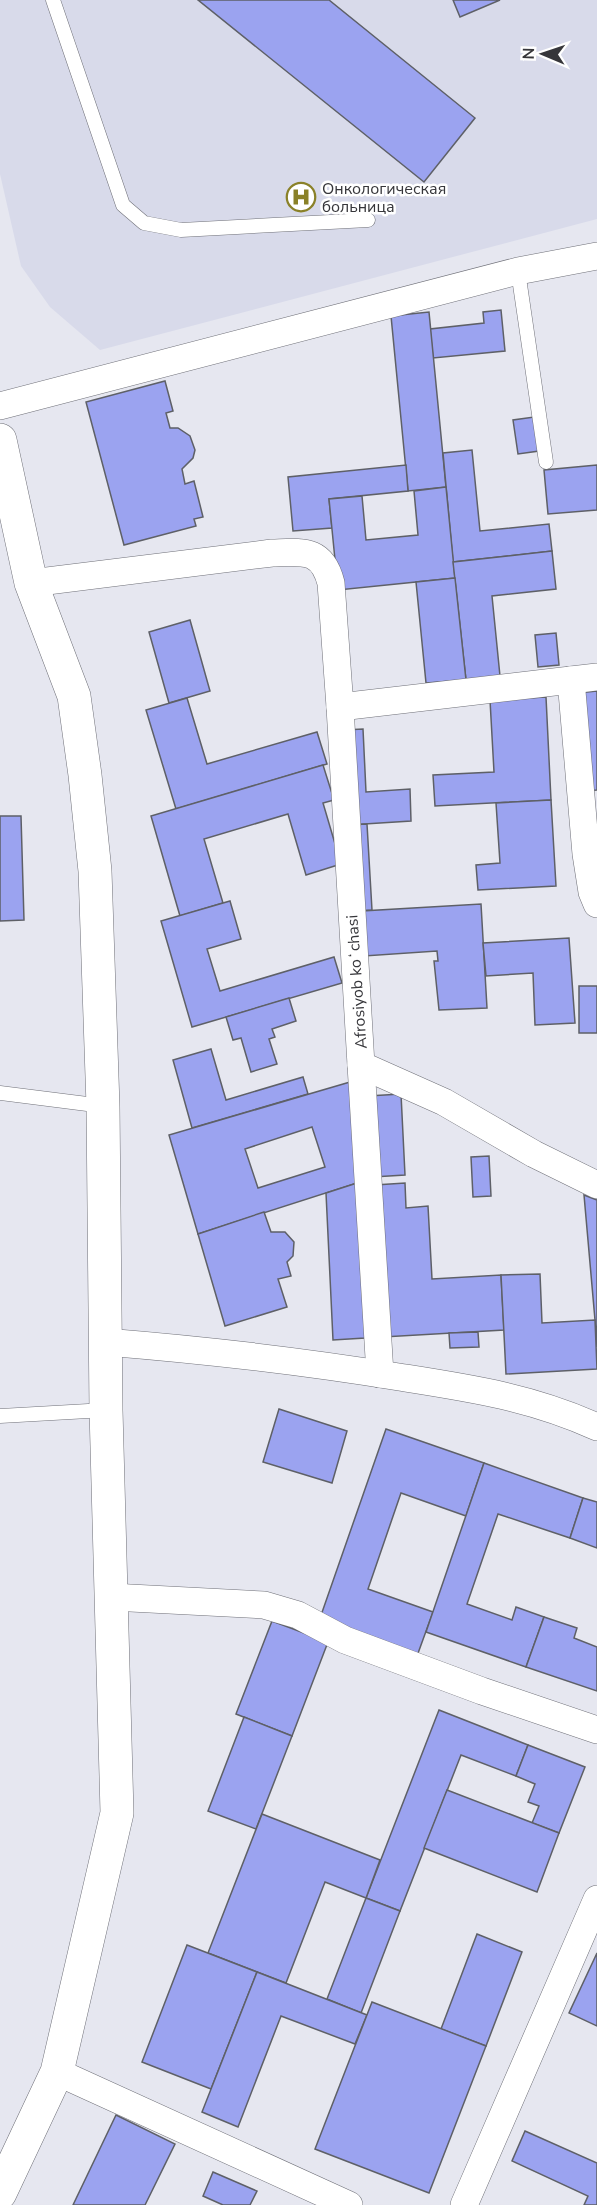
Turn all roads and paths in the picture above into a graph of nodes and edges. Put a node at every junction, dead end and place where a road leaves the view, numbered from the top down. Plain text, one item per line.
1 (53, 0) edge
2 (368, 220) dead end
3 (597, 256) edge
4 (518, 271) junction
5 (0, 406) edge
6 (0, 440) edge
7 (546, 462) dead end
8 (0, 537) edge
9 (31, 583) junction
10 (584, 678) edge
11 (340, 707) junction
12 (597, 904) edge
13 (362, 1065) junction
14 (0, 1094) edge
15 (103, 1106) junction
16 (597, 1185) edge
17 (105, 1342) junction
18 (380, 1374) junction
19 (106, 1410) junction
20 (0, 1416) edge
21 (597, 1427) edge
22 (111, 1597) junction
23 (597, 1730) edge
24 (597, 1899) edge
25 (57, 2072) junction
26 (0, 2193) edge
27 (349, 2205) edge
28 (464, 2205) edge

1 - 2 lane
3 - 4 street
4 - 5 street
4 - 7 lane
6 - 9 street
8 - 9 street
9 - 11 street, Afrosiyob koʻchasi
9 - 15 street
10 - 11 street
10 - 12 street
11 - 13 street, Afrosiyob koʻchasi
13 - 16 street, Afrosiyob koʻchasi
13 - 18 street
14 - 15 lane
15 - 17 street
17 - 18 street
17 - 19 street
18 - 21 street
19 - 20 lane
19 - 22 street
22 - 23 street
22 - 25 street
24 - 28 street
25 - 26 street
25 - 27 street

